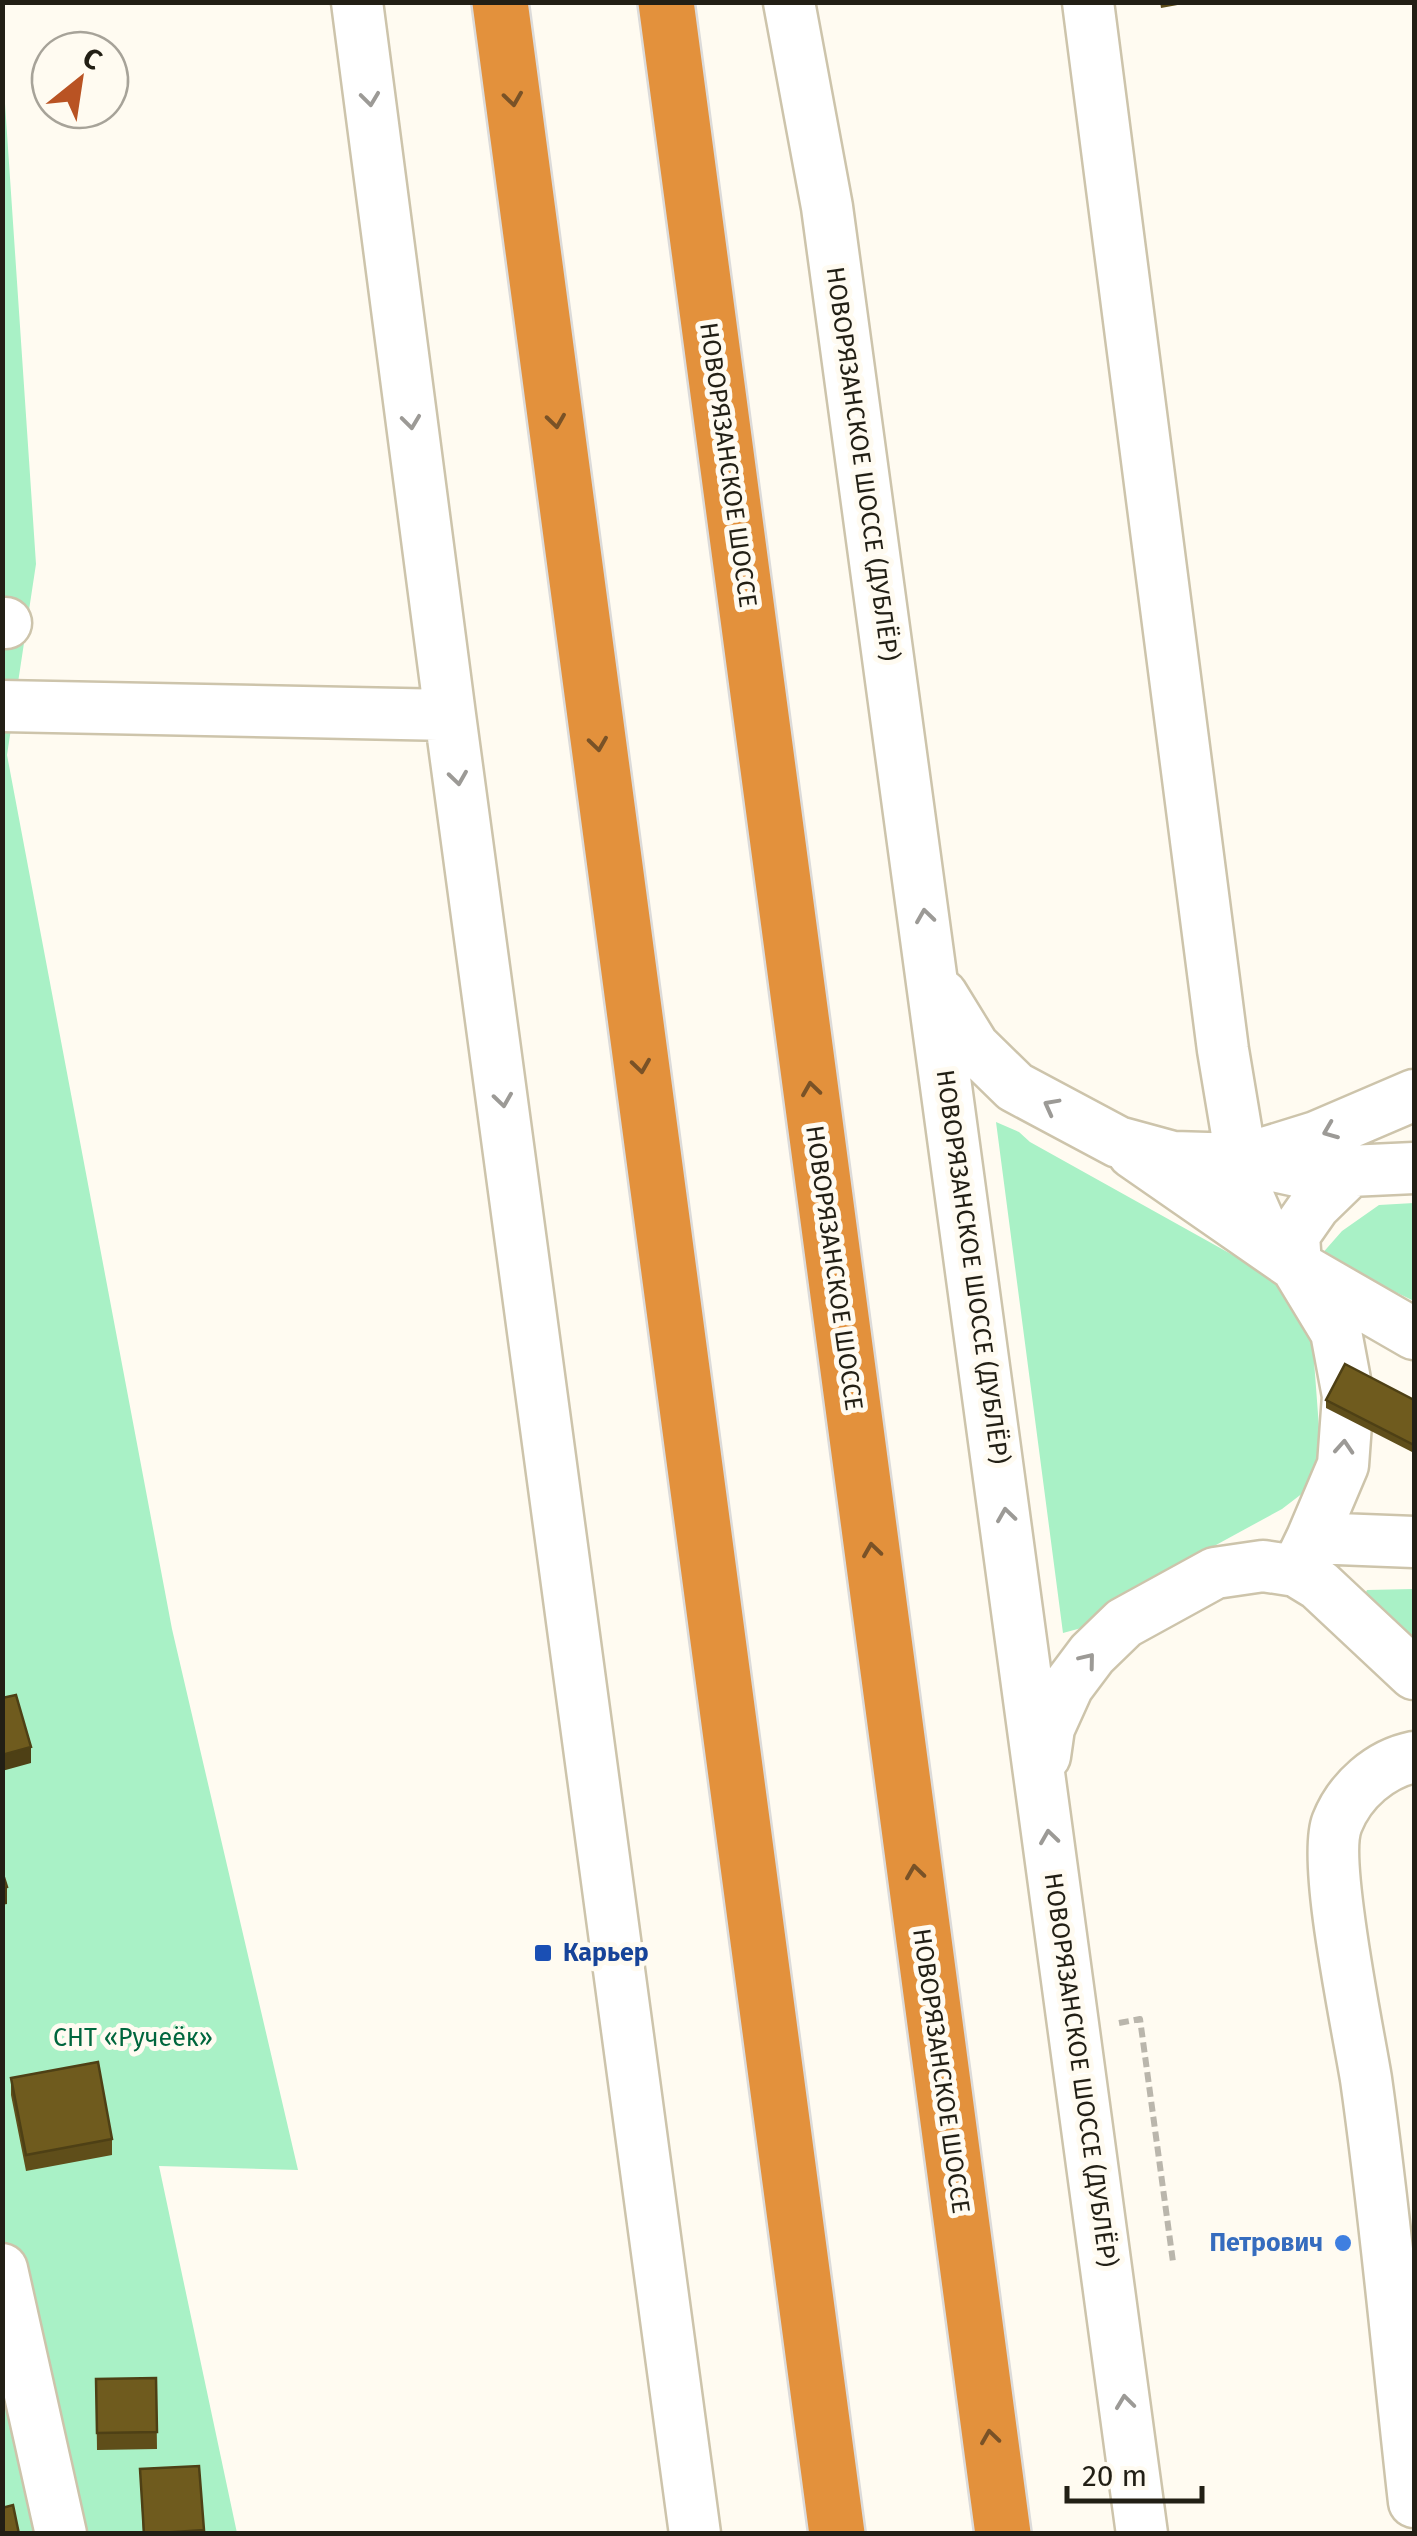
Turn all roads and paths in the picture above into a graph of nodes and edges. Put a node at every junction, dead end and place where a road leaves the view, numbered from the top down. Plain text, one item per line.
1 (357, 2) edge
2 (500, 2) edge
3 (666, 2) edge
4 (788, 2) edge
5 (1088, 2) edge
6 (2, 706) edge
7 (450, 715) junction
8 (934, 982) junction
9 (1414, 1095) edge
10 (1118, 1142) junction
11 (1242, 1160) junction
12 (1414, 1168) edge
13 (1351, 1170) junction
14 (1296, 1266) junction
15 (1414, 1334) edge
16 (1414, 1542) edge
17 (1304, 1555) junction
18 (1414, 1674) edge
19 (1414, 1757) edge
20 (1042, 1781) junction
21 (1121, 2038) dead end
22 (1173, 2262) dead end
23 (2, 2269) edge
24 (1414, 2502) edge
25 (61, 2534) edge
26 (695, 2534) edge
27 (837, 2534) edge
28 (1003, 2534) edge
29 (1142, 2534) edge

1 -> 7 street
2 -> 27 highway
28 -> 3 highway, НОВОРЯЗАНСКОЕ ШОССЕ
8 -> 4 street, НОВОРЯЗАНСКОЕ ШОССЕ (ДУБЛЁР)
5 - 11 street
6 - 7 street
7 -> 26 street
10 -> 8 street
20 -> 8 street, НОВОРЯЗАНСКОЕ ШОССЕ (ДУБЛЁР)
9 -> 11 street
10 - 11 street
10 - 14 street
11 - 13 street
11 - 14 street
12 - 13 street
13 - 14 street
14 - 15 street
17 -> 14 street
16 - 17 street
17 - 18 street
20 -> 17 street
19 - 24 street
29 -> 20 street, НОВОРЯЗАНСКОЕ ШОССЕ (ДУБЛЁР)
21 - 22 path
23 - 25 street

